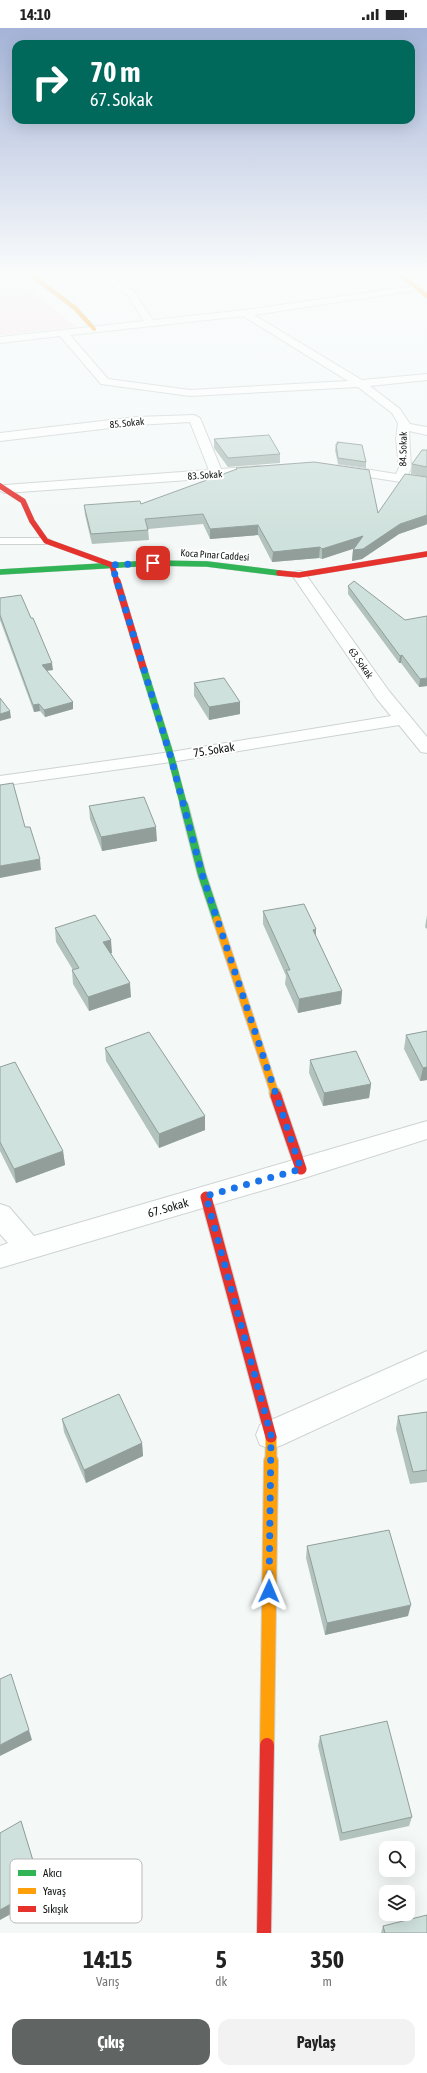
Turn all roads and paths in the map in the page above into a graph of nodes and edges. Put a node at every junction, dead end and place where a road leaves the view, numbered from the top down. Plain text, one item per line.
1 (85, 359) edge
2 (319, 359) edge
3 (427, 377) edge
4 (360, 384) junction
5 (178, 392) junction
6 (194, 418) junction
7 (404, 427) junction
8 (427, 431) edge
9 (0, 437) edge
10 (327, 468) edge
11 (268, 470) edge
12 (217, 474) junction
13 (400, 478) junction
14 (427, 482) edge
15 (3, 487) edge
16 (0, 541) edge
17 (46, 541) junction
18 (427, 554) edge
19 (112, 565) junction
20 (0, 572) edge
21 (299, 575) junction
22 (403, 719) junction
23 (427, 748) edge
24 (171, 758) junction
25 (0, 781) edge
26 (427, 1130) edge
27 (301, 1169) junction
28 (206, 1196) junction
29 (0, 1215) edge
30 (28, 1248) junction
31 (0, 1257) edge
32 (427, 1364) edge
33 (271, 1435) junction
34 (264, 1933) edge

1 - 5 street
2 - 4 street, 84. Sokak
3 - 4 street
4 - 5 street
4 - 7 street, 84. Sokak
5 - 6 street
6 - 9 street, 85. Sokak
6 - 12 street
7 - 8 street
7 - 13 street, 84. Sokak
10 - 13 street
11 - 12 street, 83. Sokak
12 - 15 street, 83. Sokak
13 - 14 street
15 - 17 street
16 - 17 lane
17 - 19 street
18 - 21 street, Koca Pınar Caddesi
19 - 20 street, Koca Pınar Caddesi
19 - 21 street, Koca Pınar Caddesi
19 - 24 street
21 - 22 street, 63. Sokak
22 - 23 street, 63. Sokak
22 - 24 street, 75. Sokak
24 - 25 street, 75. Sokak
24 - 27 street
26 - 27 street, 67. Sokak
27 - 28 street, 67. Sokak
28 - 30 street, 67. Sokak
28 - 33 street
29 - 30 street
30 - 31 street, 67. Sokak
32 - 33 street
33 - 34 street

